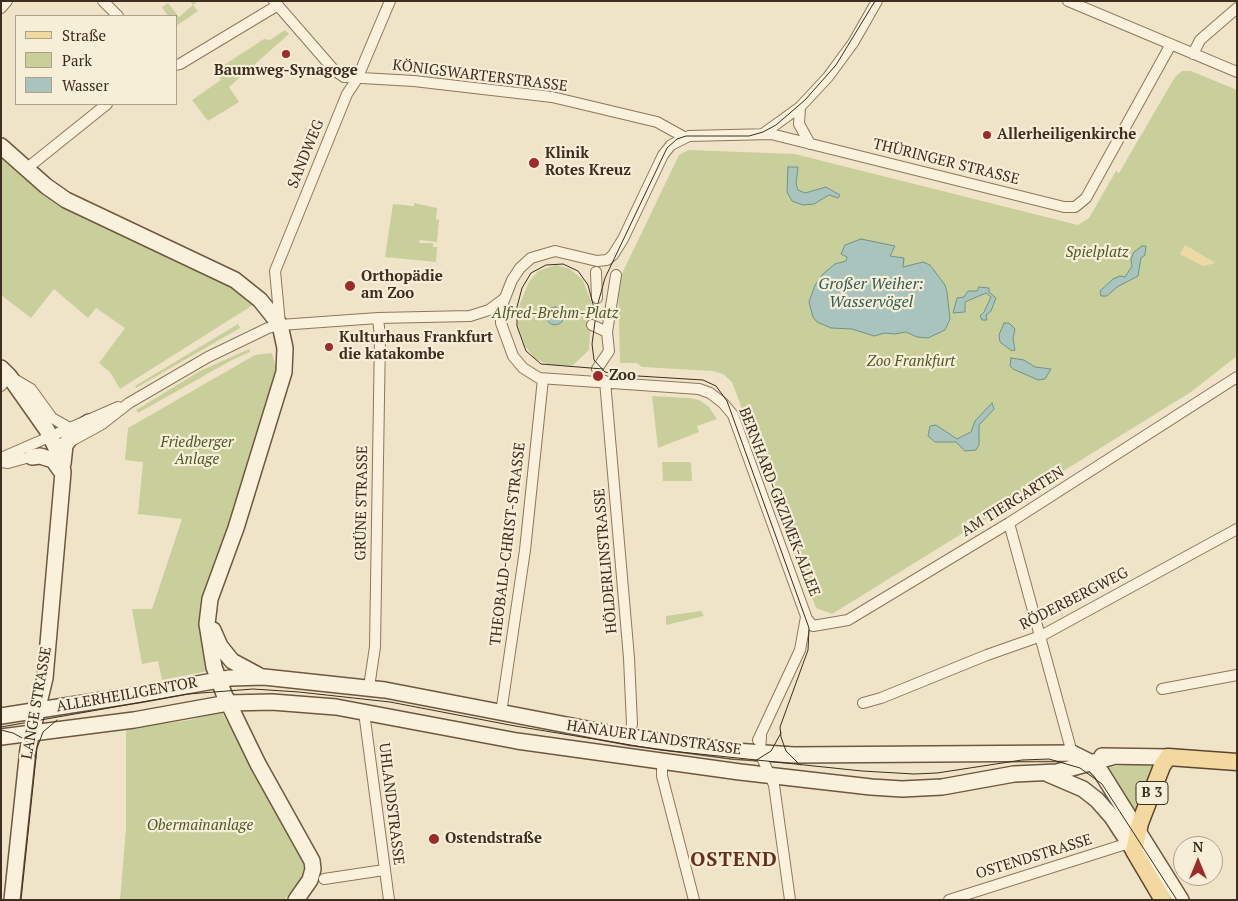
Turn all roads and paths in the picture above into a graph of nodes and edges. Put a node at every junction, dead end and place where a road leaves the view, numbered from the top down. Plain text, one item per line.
1 (7, 1) edge
2 (103, 1) edge
3 (390, 1) edge
4 (878, 1) edge
5 (1068, 1) edge
6 (276, 3) edge
7 (1, 8) edge
8 (1237, 8) edge
9 (117, 15) edge
10 (1170, 46) junction
11 (1193, 54) junction
12 (178, 64) edge
13 (1237, 72) edge
14 (357, 79) junction
15 (106, 105) edge
16 (800, 107) junction
17 (764, 133) junction
18 (684, 137) junction
19 (810, 144) junction
20 (1, 146) edge
21 (26, 169) junction
22 (596, 272) dead end
23 (616, 275) dead end
24 (505, 297) junction
25 (610, 299) junction
26 (456, 317) junction
27 (378, 318) junction
28 (500, 318) junction
29 (280, 325) junction
30 (592, 325) dead end
31 (607, 332) junction
32 (597, 369) dead end
33 (4, 377) edge
34 (543, 379) junction
35 (605, 381) junction
36 (1235, 381) edge
37 (80, 429) junction
38 (53, 439) junction
39 (33, 451) junction
40 (1, 458) edge
41 (1, 462) edge
42 (63, 470) junction
43 (1009, 522) junction
44 (1237, 529) edge
45 (208, 612) junction
46 (806, 616) junction
47 (1041, 636) junction
48 (1237, 675) edge
49 (264, 677) junction
50 (219, 682) junction
51 (369, 687) junction
52 (1162, 689) dead end
53 (863, 703) dead end
54 (228, 704) junction
55 (190, 709) junction
56 (36, 711) junction
57 (364, 712) junction
58 (501, 713) junction
59 (1, 716) edge
60 (31, 733) junction
61 (1, 738) edge
62 (629, 738) junction
63 (1072, 753) junction
64 (755, 754) junction
65 (1112, 757) junction
66 (1168, 757) junction
67 (662, 761) junction
68 (1237, 762) edge
69 (1092, 763) junction
70 (1052, 772) junction
71 (772, 776) junction
72 (1134, 841) junction
73 (384, 870) junction
74 (324, 879) dead end
75 (955, 899) edge
76 (12, 900) edge
77 (296, 900) edge
78 (388, 900) edge
79 (694, 900) edge
80 (790, 900) edge
81 (1163, 900) edge
82 (1181, 900) edge

1 - 7 street
2 - 9 street
3 - 14 street, SANDWEG
4 - 16 street
5 - 10 street
6 - 12 street
6 - 14 street, KÖNIGSWARTERSTRASSE
8 - 11 street
10 - 11 street
10 - 19 street, THÜRINGER STRASSE
11 - 13 street
14 - 18 street, KÖNIGSWARTERSTRASSE
14 - 29 street, SANDWEG
15 - 21 street
16 - 17 street
16 - 19 street
17 - 18 street, THÜRINGER STRASSE
17 - 19 street, THÜRINGER STRASSE
18 - 24 street
20 - 21 main road
21 - 29 main road
22 - 25 street
23 - 25 street
24 - 26 street
24 - 28 street
25 - 31 street
26 - 27 street
26 - 28 street
27 - 29 street
27 - 51 street, GRÜNE STRASSE
28 - 34 street
29 - 37 street
29 - 45 main road
30 - 31 street
31 - 32 street
33 - 37 street
33 - 38 main road, LANGE STRASSE
34 - 35 street
34 - 58 street, THEOBALD-CHRIST-STRASSE
35 - 46 street, BERNHARD-GRZIMEK-ALLEE
35 - 62 street, HÖLDERLINSTRASSE
36 - 43 street, AM TIERGARTEN
37 - 38 main road
38 - 39 street
38 - 39 street
38 - 42 main road, LANGE STRASSE
39 - 40 street
39 - 41 street
39 - 42 main road
42 - 56 main road, LANGE STRASSE
43 - 46 street, AM TIERGARTEN
43 - 47 street
44 - 47 street, RÖDERBERGWEG
45 - 49 main road
45 - 50 main road
46 - 64 street
47 - 53 street, RÖDERBERGWEG
47 - 63 street
48 - 52 street
49 - 50 main road, HANAUER LANDSTRASSE
49 - 51 main road, HANAUER LANDSTRASSE
50 - 54 main road
50 - 55 main road, ALLERHEILIGENTOR
50 - 56 main road, ALLERHEILIGENTOR
51 - 58 main road, HANAUER LANDSTRASSE
54 - 55 main road, ALLERHEILIGENTOR
54 - 57 main road, HANAUER LANDSTRASSE
54 - 77 main road
55 - 60 main road, ALLERHEILIGENTOR
56 - 59 main road, ALLERHEILIGENTOR
56 - 60 main road, LANGE STRASSE
57 - 67 main road, HANAUER LANDSTRASSE
57 - 73 street, UHLANDSTRASSE
58 - 62 main road, HANAUER LANDSTRASSE
60 - 61 main road, ALLERHEILIGENTOR
60 - 76 main road, LANGE STRASSE
62 - 64 main road, HANAUER LANDSTRASSE
63 - 64 main road, HANAUER LANDSTRASSE
63 - 65 main road
63 - 69 main road, HANAUER LANDSTRASSE
63 - 70 main road
64 - 71 street
65 - 66 main road
65 - 69 main road
66 - 68 main road
66 - 72 main road, B 3
67 - 71 main road, HANAUER LANDSTRASSE
67 - 79 street
69 - 70 main road, HANAUER LANDSTRASSE
69 - 72 main road, HANAUER LANDSTRASSE
70 - 71 main road, HANAUER LANDSTRASSE
70 - 72 main road, HANAUER LANDSTRASSE
71 - 80 street
72 - 75 street, OSTENDSTRASSE
72 - 81 main road, HANAUER LANDSTRASSE
72 - 82 main road, HANAUER LANDSTRASSE
73 - 74 street
73 - 78 street, UHLANDSTRASSE

